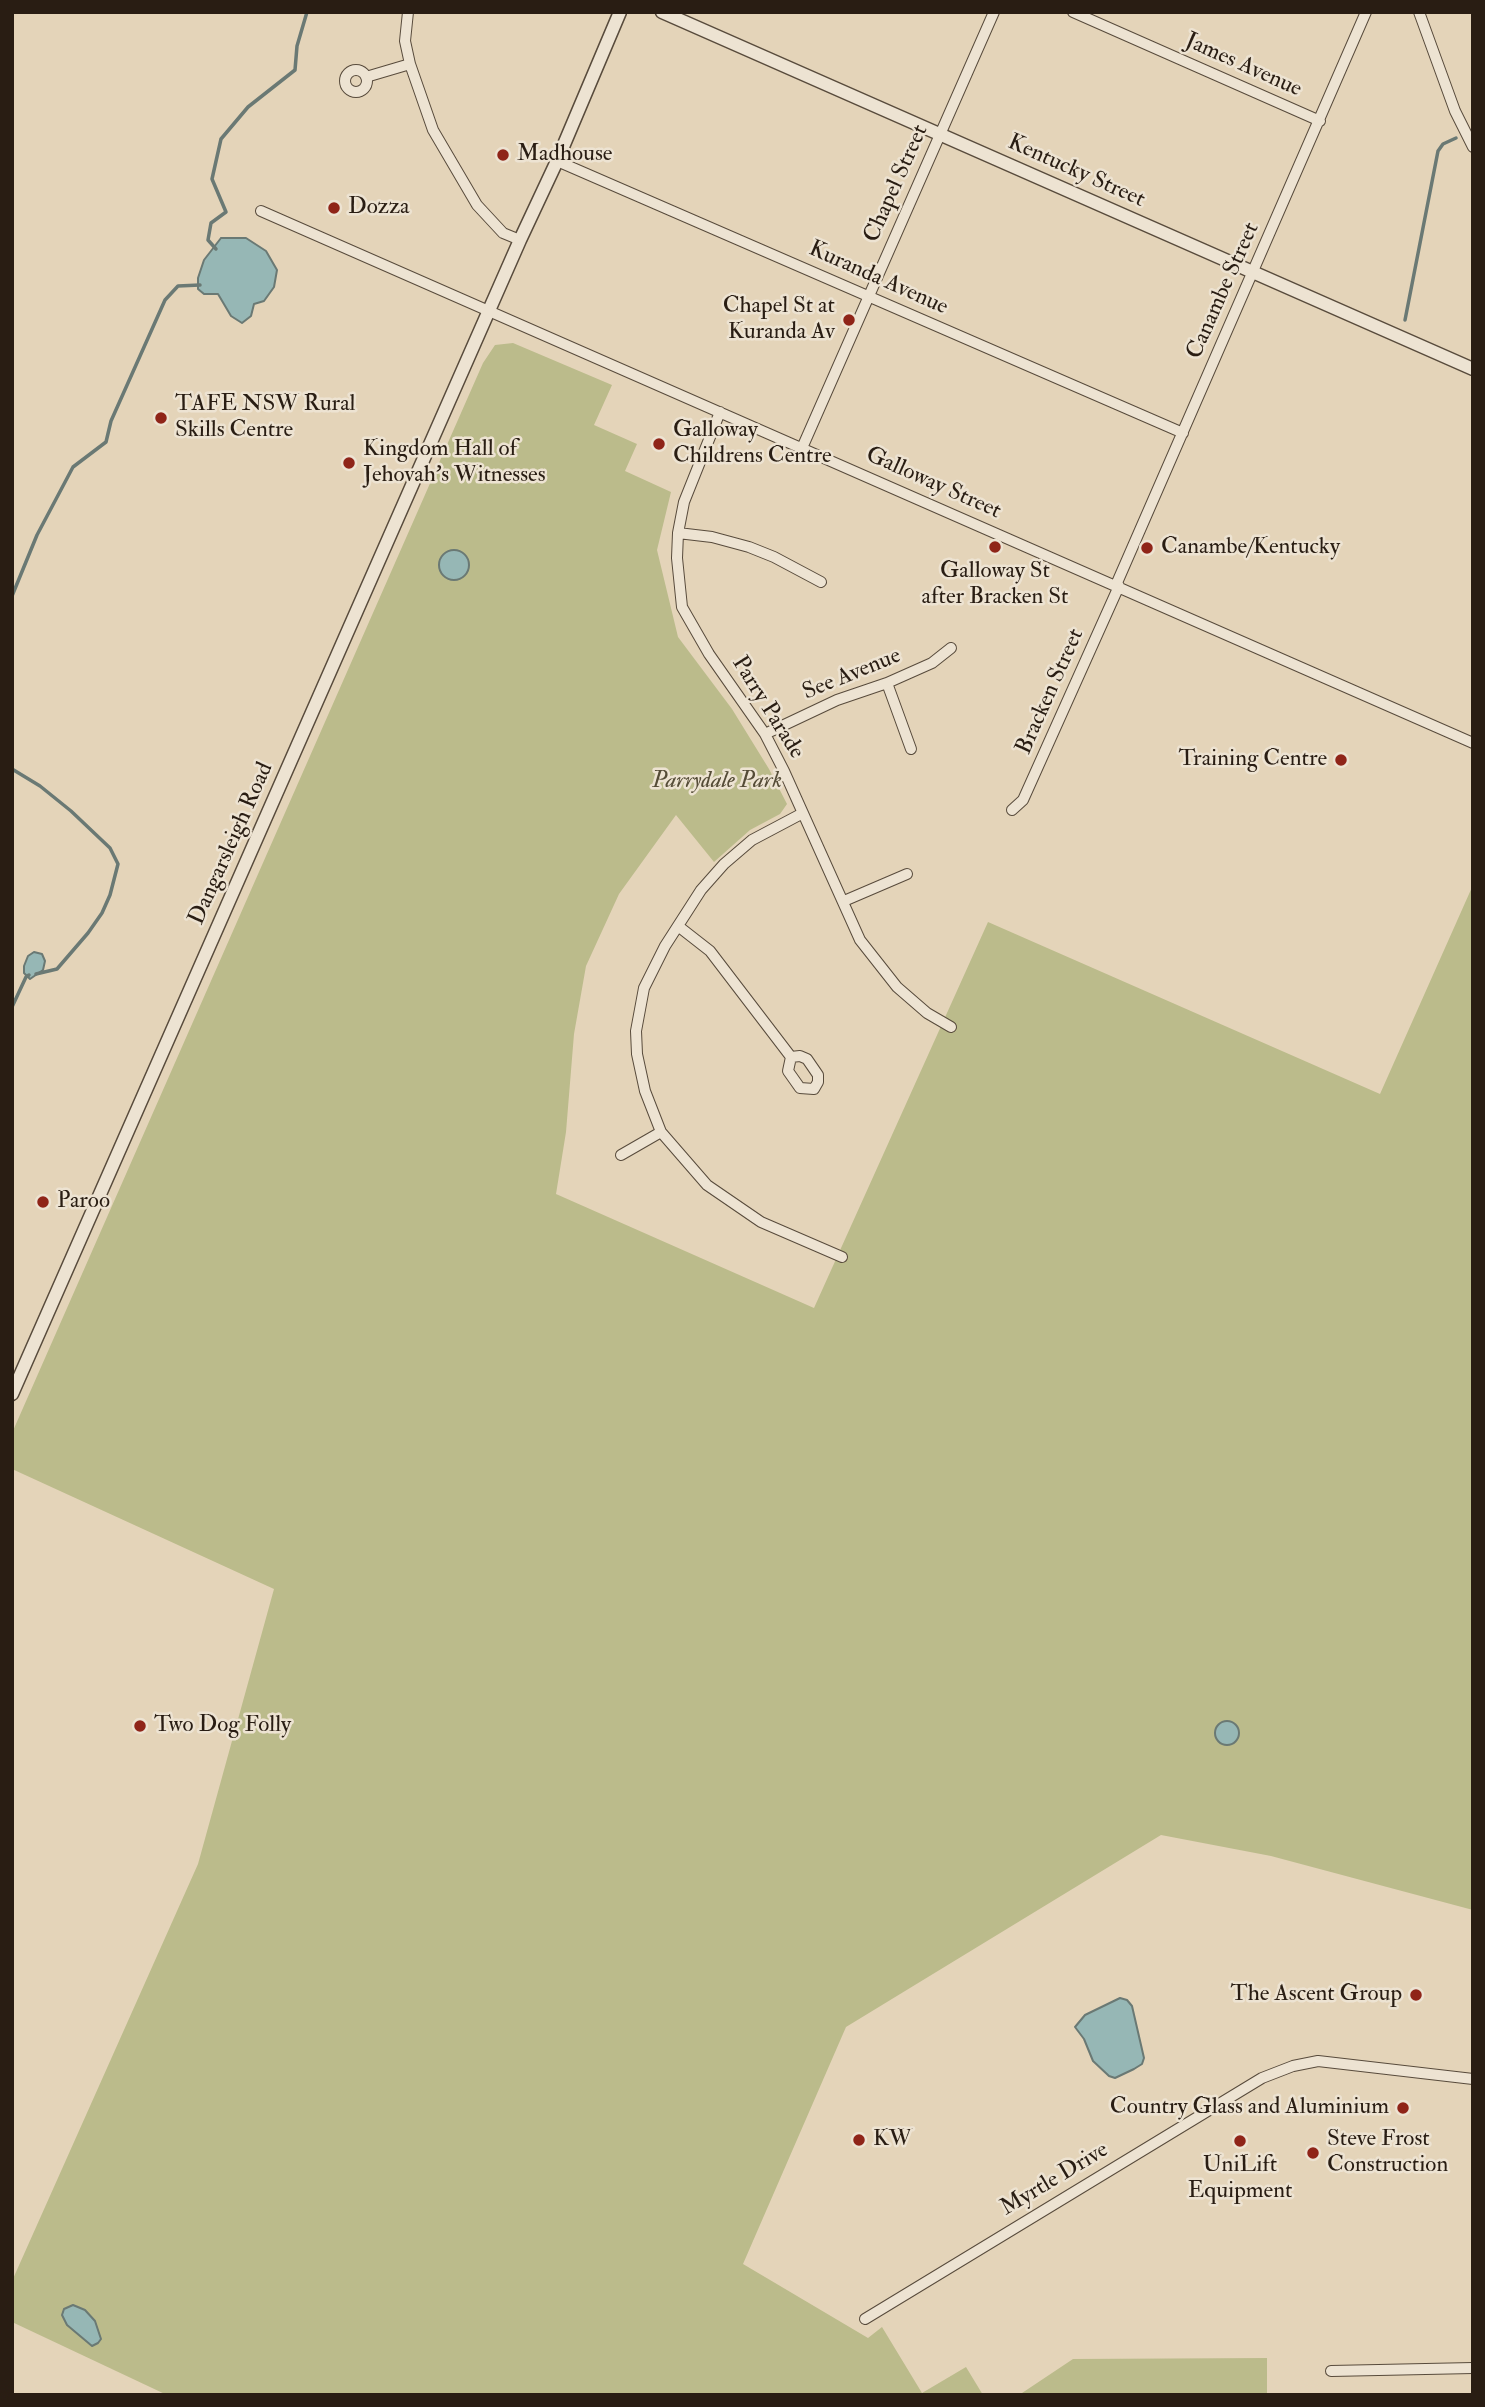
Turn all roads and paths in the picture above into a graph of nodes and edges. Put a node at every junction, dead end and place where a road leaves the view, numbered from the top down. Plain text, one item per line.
1 (408, 12) edge
2 (620, 12) edge
3 (662, 12) edge
4 (994, 12) edge
5 (1073, 12) edge
6 (1366, 12) edge
7 (1417, 12) edge
8 (410, 64) junction
9 (366, 77) dead end
10 (1320, 121) junction
11 (940, 135) junction
12 (1473, 147) edge
13 (557, 161) junction
14 (261, 211) dead end
15 (520, 240) junction
16 (1253, 272) junction
17 (869, 296) junction
18 (490, 310) junction
19 (1473, 369) edge
20 (720, 412) junction
21 (1183, 433) junction
22 (802, 448) junction
23 (678, 533) junction
24 (821, 582) dead end
25 (1117, 585) junction
26 (951, 648) dead end
27 (887, 684) junction
28 (765, 734) junction
29 (1473, 743) edge
30 (911, 749) dead end
31 (1012, 810) dead end
32 (803, 813) junction
33 (907, 874) dead end
34 (844, 901) junction
35 (678, 926) junction
36 (951, 1027) dead end
37 (791, 1057) dead end
38 (661, 1132) junction
39 (621, 1156) dead end
40 (842, 1257) dead end
41 (12, 1394) edge
42 (1473, 2079) edge
43 (865, 2319) dead end
44 (1473, 2368) edge
45 (1331, 2371) dead end

1 - 8 street
2 - 13 street, Dangarsleigh Road
3 - 11 street, Kentucky Street
4 - 11 street, Chapel Street
5 - 10 street, James Avenue
6 - 10 street, Canambe Street
7 - 12 street
8 - 9 street
8 - 15 street
10 - 16 street, Canambe Street
11 - 16 street, Kentucky Street
11 - 17 street, Chapel Street
13 - 15 street, Dangarsleigh Road
13 - 17 street, Kuranda Avenue
14 - 18 street, Galloway Street
15 - 18 street, Dangarsleigh Road
16 - 19 street, Kentucky Street
16 - 21 street, Canambe Street
17 - 21 street, Kuranda Avenue
17 - 22 street, Chapel Street
18 - 20 street, Galloway Street
18 - 41 street, Dangarsleigh Road
20 - 22 street, Galloway Street
20 - 23 street, Parry Parade
21 - 25 street, Canambe Street
22 - 25 street, Galloway Street
23 - 24 street
23 - 28 street, Parry Parade
25 - 29 street, Galloway Street
25 - 31 street, Bracken Street
26 - 27 street, See Avenue
27 - 28 street, See Avenue
27 - 30 street
28 - 32 street, Parry Parade
32 - 34 street, Parry Parade
32 - 35 street
33 - 34 street
34 - 36 street, Parry Parade
35 - 37 street
35 - 38 street
38 - 39 street
38 - 40 street
42 - 43 street, Myrtle Drive
44 - 45 street

